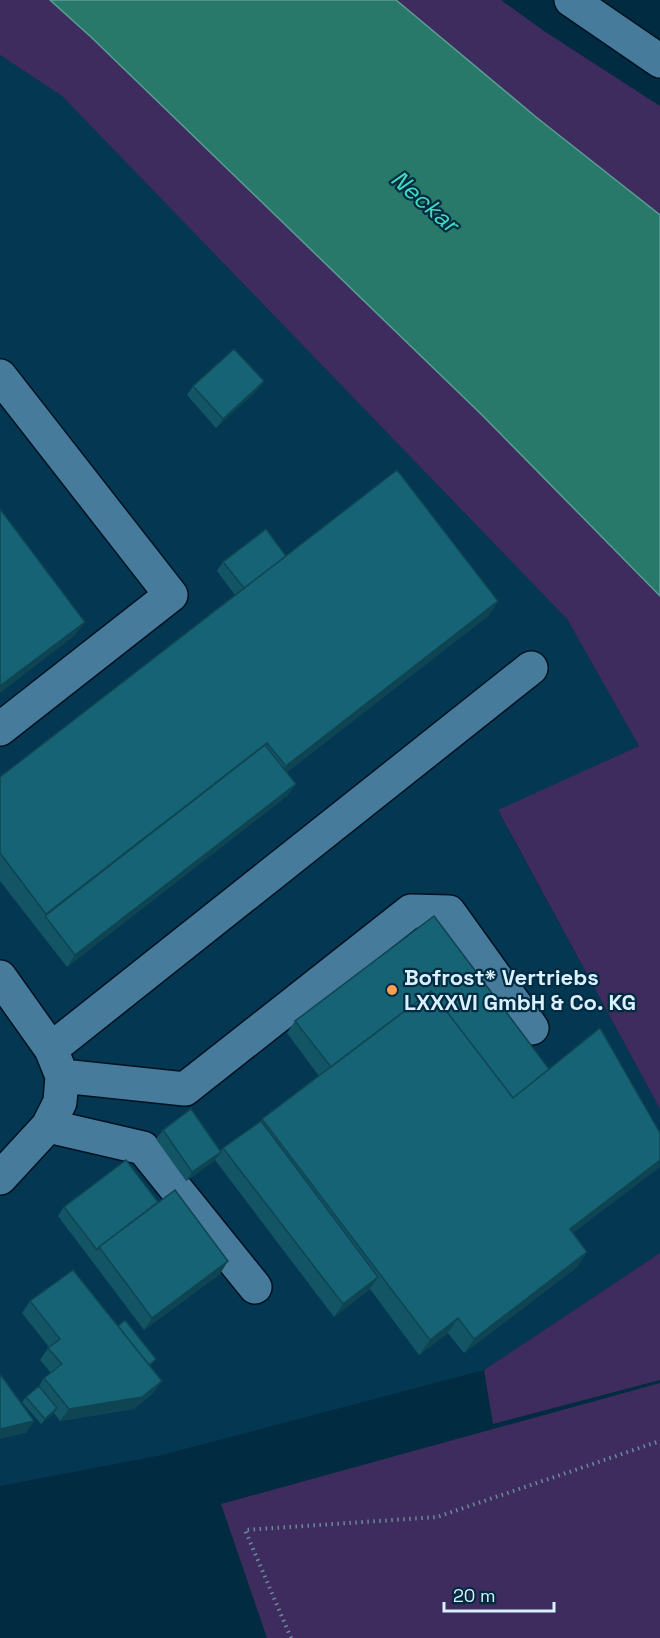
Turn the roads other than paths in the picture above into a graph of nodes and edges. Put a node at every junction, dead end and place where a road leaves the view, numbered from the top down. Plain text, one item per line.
1 (571, 0) edge
2 (660, 61) edge
3 (0, 376) edge
4 (531, 668) dead end
5 (0, 729) edge
6 (0, 977) edge
7 (532, 1028) dead end
8 (56, 1062) junction
9 (48, 1126) junction
10 (0, 1178) edge
11 (255, 1287) dead end

1 - 2 street
3 - 5 street
4 - 8 street
6 - 8 street
7 - 8 street
8 - 9 street
9 - 10 street
9 - 11 street

